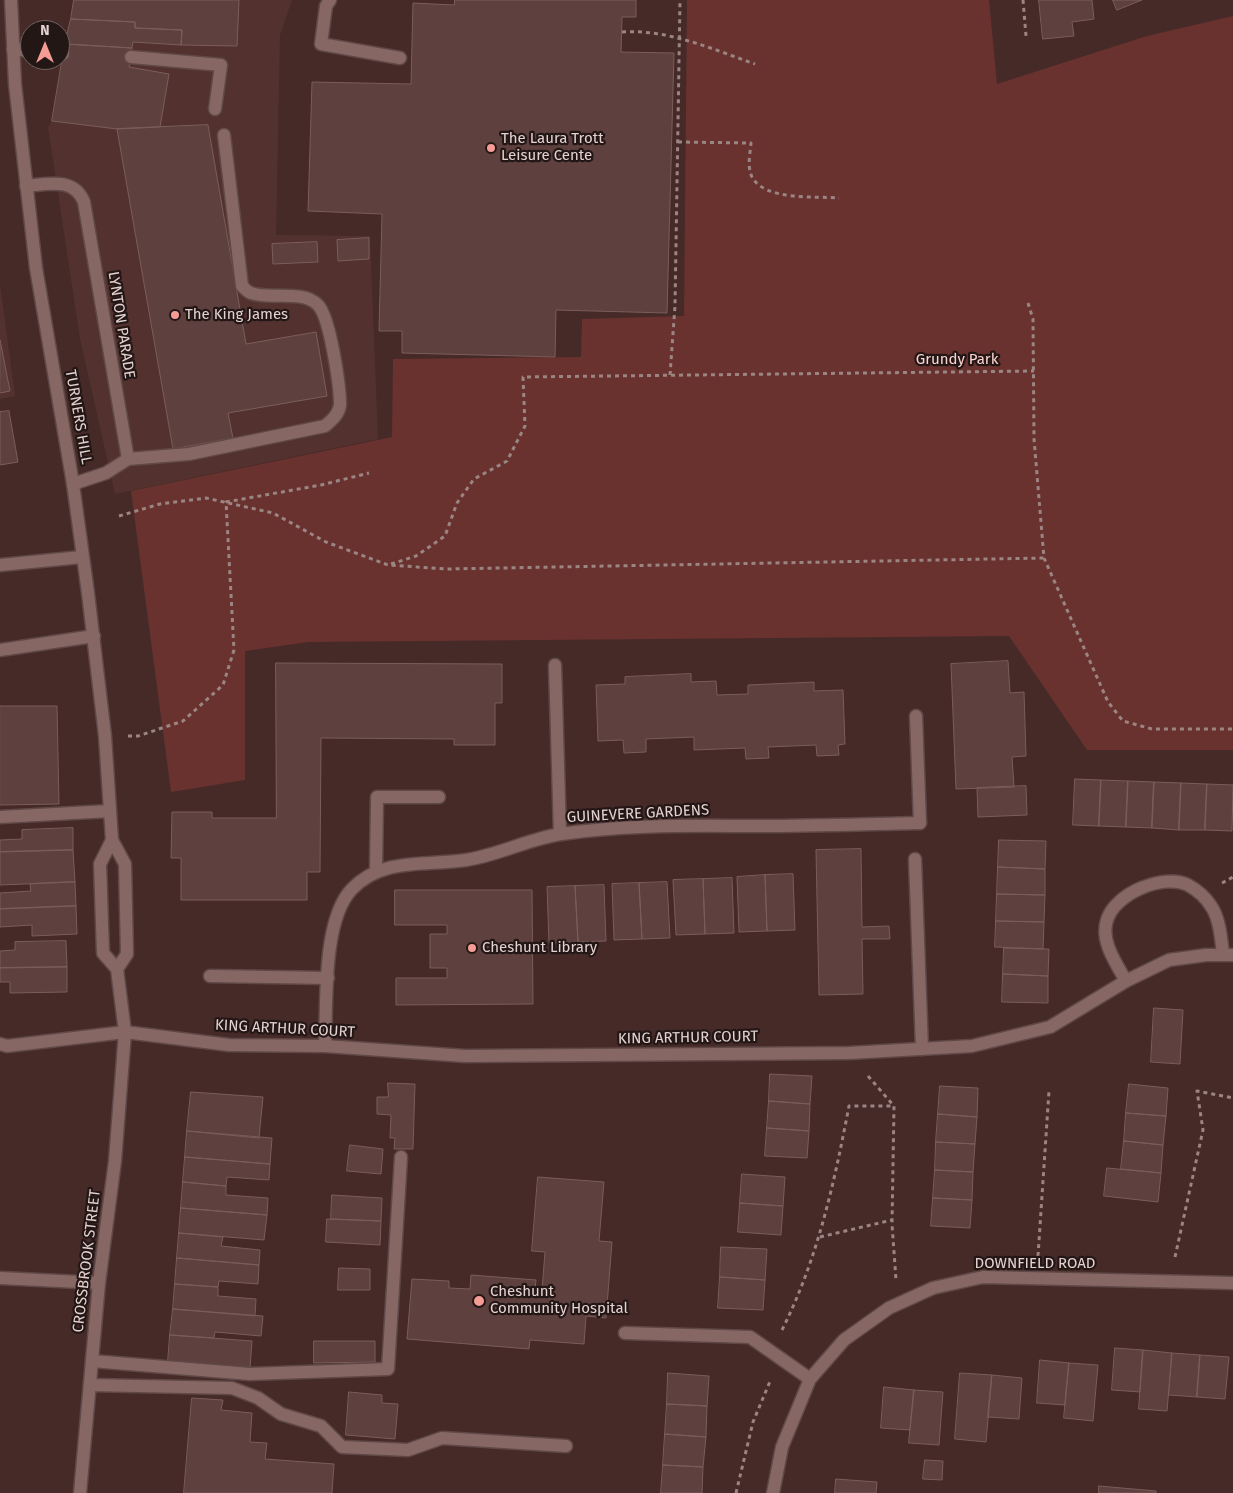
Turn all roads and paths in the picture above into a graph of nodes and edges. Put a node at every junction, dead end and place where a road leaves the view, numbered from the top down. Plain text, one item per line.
1 (11, 0) edge
2 (330, 0) edge
3 (680, 0) edge
4 (1023, 0) edge
5 (622, 32) dead end
6 (1026, 36) dead end
7 (680, 38) junction
8 (13, 49) junction
9 (20, 50) edge
10 (131, 57) dead end
11 (400, 58) dead end
12 (755, 64) dead end
13 (215, 109) dead end
14 (224, 135) dead end
15 (678, 142) junction
16 (26, 186) junction
17 (839, 198) dead end
18 (1028, 303) dead end
19 (1034, 372) junction
20 (670, 376) junction
21 (128, 459) junction
22 (369, 473) dead end
23 (73, 484) junction
24 (226, 502) junction
25 (119, 516) dead end
26 (82, 557) junction
27 (1044, 558) junction
28 (388, 564) junction
29 (0, 565) edge
30 (94, 636) junction
31 (0, 650) edge
32 (555, 665) dead end
33 (916, 716) dead end
34 (1233, 729) edge
35 (105, 736) junction
36 (439, 797) dead end
37 (110, 811) junction
38 (0, 817) edge
39 (560, 834) junction
40 (112, 840) junction
41 (915, 859) dead end
42 (376, 871) junction
43 (1228, 955) edge
44 (117, 969) junction
45 (210, 976) dead end
46 (328, 978) junction
47 (1126, 981) junction
48 (125, 1032) junction
49 (0, 1044) edge
50 (325, 1046) junction
51 (922, 1049) junction
52 (849, 1053) junction
53 (1049, 1091) dead end
54 (1233, 1098) edge
55 (894, 1106) junction
56 (401, 1157) dead end
57 (892, 1220) junction
58 (820, 1237) junction
59 (0, 1278) edge
60 (1036, 1279) junction
61 (1169, 1282) junction
62 (99, 1283) junction
63 (1233, 1283) edge
64 (900, 1303) junction
65 (625, 1333) dead end
66 (780, 1358) junction
67 (92, 1361) junction
68 (810, 1379) junction
69 (90, 1385) junction
70 (566, 1446) dead end
71 (80, 1493) edge
72 (736, 1493) edge
73 (773, 1493) edge

1 - 8 street, TURNERS HILL
2 - 11 street
3 - 7 path
4 - 6 path
5 - 7 path
7 - 12 path
7 - 15 path
8 - 9 street
8 - 16 street, TURNERS HILL
10 - 13 street
14 - 21 street
15 - 17 path
15 - 20 path
16 - 21 street, LYNTON PARADE
16 - 23 street, TURNERS HILL
18 - 19 path
19 - 20 path
19 - 27 path
20 - 28 path
21 - 23 street
22 - 24 path
23 - 26 street, TURNERS HILL
24 - 25 path
24 - 28 path
24 - 35 path
26 - 29 street
26 - 30 street, TURNERS HILL
27 - 28 path
27 - 34 path
30 - 31 street
30 - 35 street, TURNERS HILL
32 - 39 street
33 - 39 street, GUINEVERE GARDENS
35 - 37 street, TURNERS HILL
36 - 42 street
37 - 38 street
37 - 40 street, TURNERS HILL
39 - 42 street, GUINEVERE GARDENS
40 - 44 street, TURNERS HILL
40 - 44 street
41 - 51 street
42 - 46 street, GUINEVERE GARDENS
43 - 47 street, KING ARTHUR COURT
43 - 47 street
44 - 48 street
45 - 46 street
46 - 50 street, GUINEVERE GARDENS
47 - 51 street, KING ARTHUR COURT
48 - 49 street, KING ARTHUR COURT
48 - 50 street, KING ARTHUR COURT
48 - 62 street, CROSSBROOK STREET
50 - 52 street, KING ARTHUR COURT
51 - 52 street, KING ARTHUR COURT
52 - 55 path
53 - 60 path
54 - 61 path
55 - 57 path
55 - 58 path
56 - 67 street
57 - 58 path
57 - 64 path
58 - 66 path
59 - 62 street
60 - 61 street, DOWNFIELD ROAD
60 - 64 street, DOWNFIELD ROAD
61 - 63 street, DOWNFIELD ROAD
62 - 67 street, CROSSBROOK STREET
64 - 68 street, DOWNFIELD ROAD
65 - 66 street
66 - 68 street
66 - 72 path
67 - 69 street, CROSSBROOK STREET
68 - 73 street, DOWNFIELD ROAD
69 - 70 street
69 - 71 street, CROSSBROOK STREET

